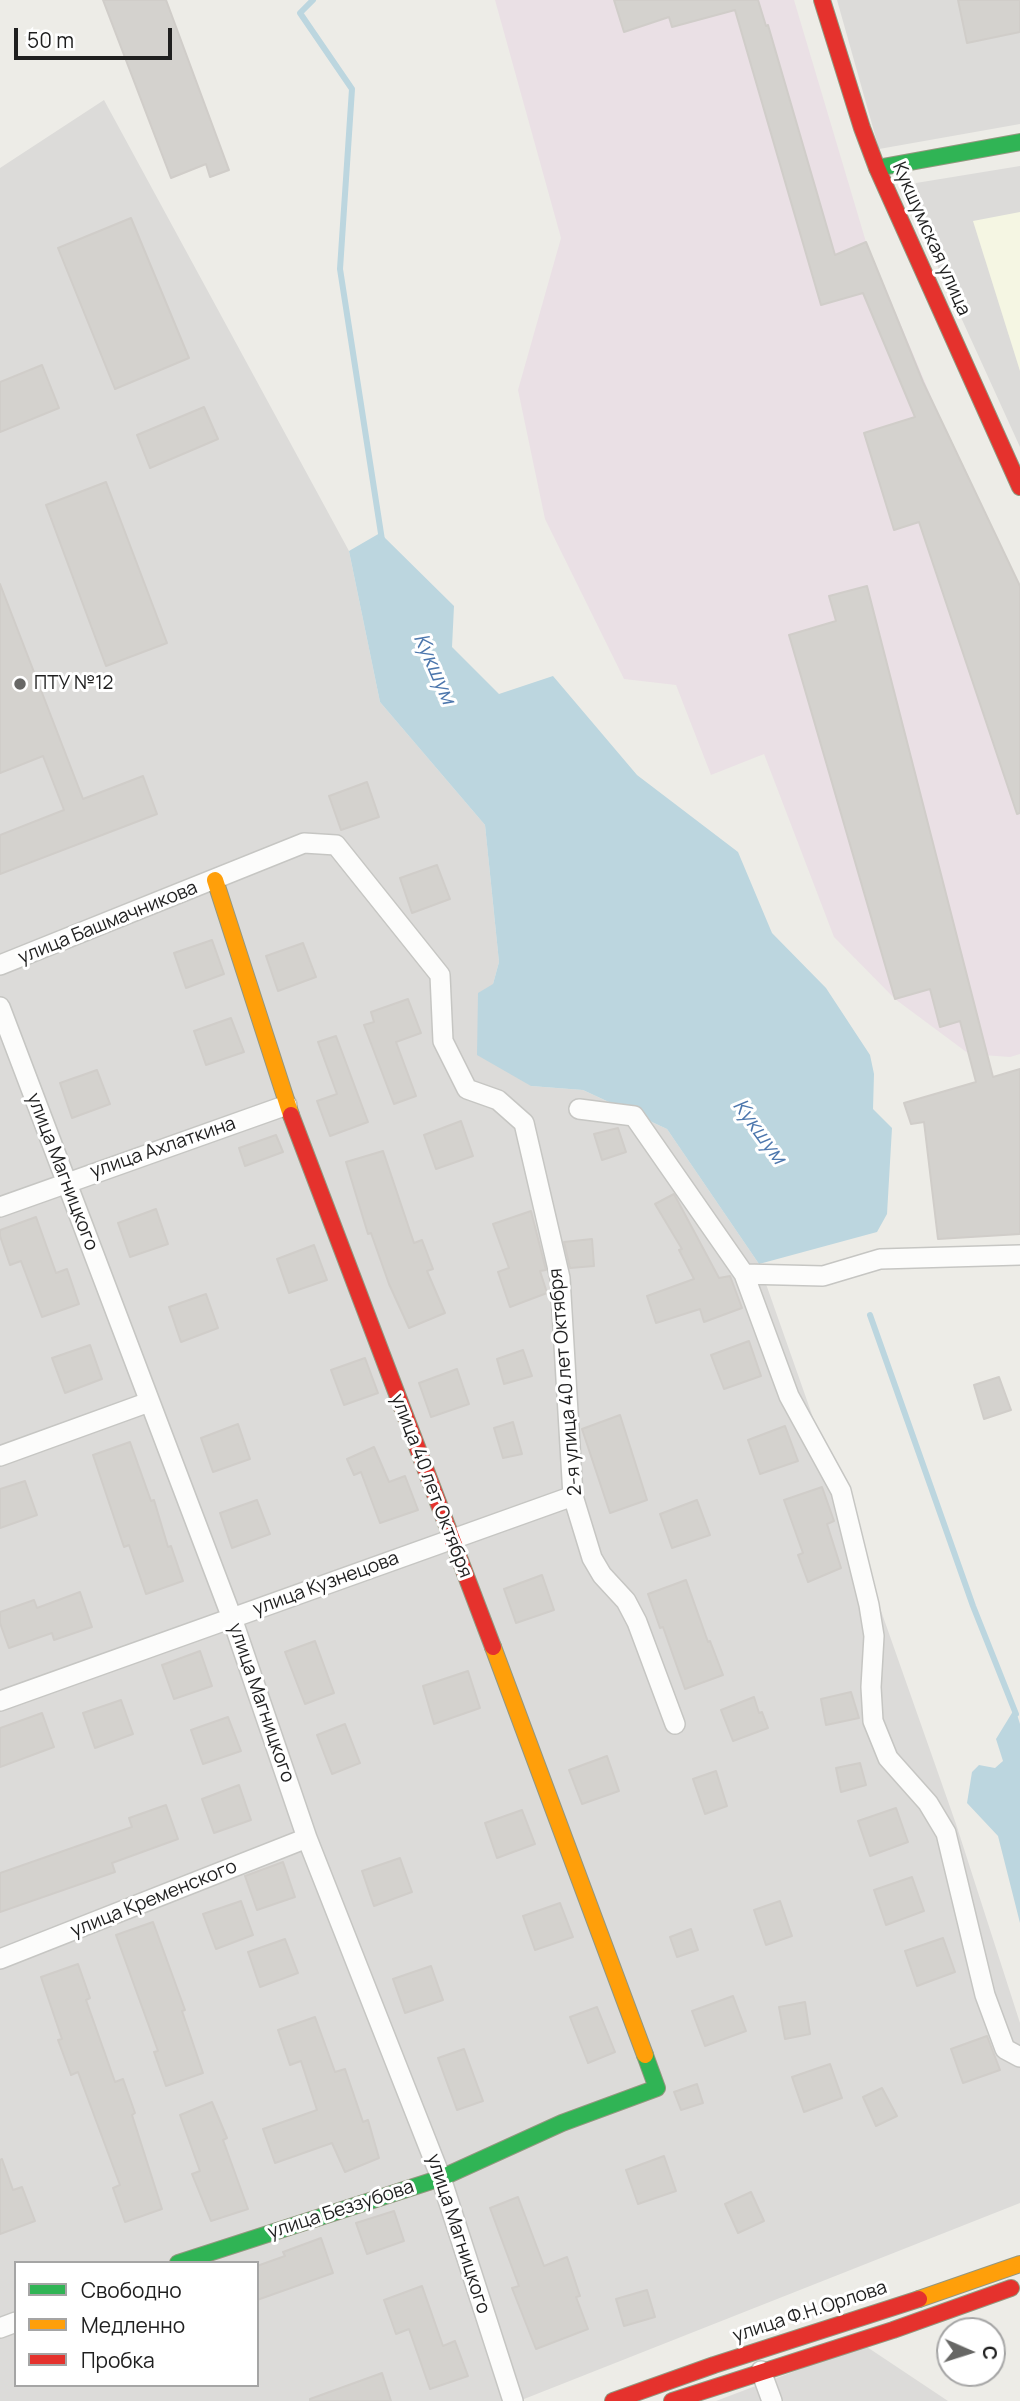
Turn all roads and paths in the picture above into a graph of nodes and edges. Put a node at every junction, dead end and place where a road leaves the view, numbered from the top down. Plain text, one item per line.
1 (822, 0) edge
2 (1020, 142) edge
3 (877, 168) junction
4 (1020, 487) edge
5 (215, 880) junction
6 (0, 965) edge
7 (0, 1007) edge
8 (287, 1105) junction
9 (579, 1109) dead end
10 (66, 1182) junction
11 (0, 1207) edge
12 (1020, 1255) edge
13 (744, 1274) junction
14 (149, 1402) junction
15 (0, 1456) edge
16 (573, 1496) junction
17 (451, 1538) junction
18 (232, 1618) junction
19 (0, 1701) edge
20 (675, 1724) dead end
21 (307, 1838) junction
22 (0, 1959) edge
23 (1020, 2056) edge
24 (657, 2088) joint
25 (441, 2178) junction
26 (184, 2261) edge
27 (1020, 2264) edge
28 (1020, 2285) edge
29 (761, 2371) junction
30 (513, 2401) edge
31 (613, 2401) edge
32 (672, 2401) edge
33 (772, 2401) edge

1 - 3 street, Кукшумская улица
2 - 3 street
3 - 4 street, Кукшумская улица
5 - 6 street, улица Башмачникова
5 - 8 street, улица 40 лет Октября
5 - 16 street, 2-я улица 40 лет Октября
7 - 10 street, улица Магницкого
8 - 10 street, улица Ахлаткина
8 - 17 street, улица 40 лет Октября
9 - 13 street
10 - 11 street, улица Ахлаткина
10 - 14 street, улица Магницкого
12 - 13 street
13 - 23 street
14 - 15 street
14 - 18 street, улица Магницкого
16 - 17 street, улица Кузнецова
16 - 20 street, 2-я улица 40 лет Октября
17 - 18 street, улица Кузнецова
17 - 24 street, улица 40 лет Октября
18 - 19 street, улица Кузнецова
18 - 21 street, улица Магницкого
21 - 22 street, улица Кременского
21 - 25 street, улица Магницкого
24 - 25 street, улица Беззубова
25 - 26 street, улица Беззубова
25 - 30 street, улица Магницкого
27 - 31 street, улица Ф.Н.Орлова
28 - 29 street
29 - 32 street
29 - 33 street

